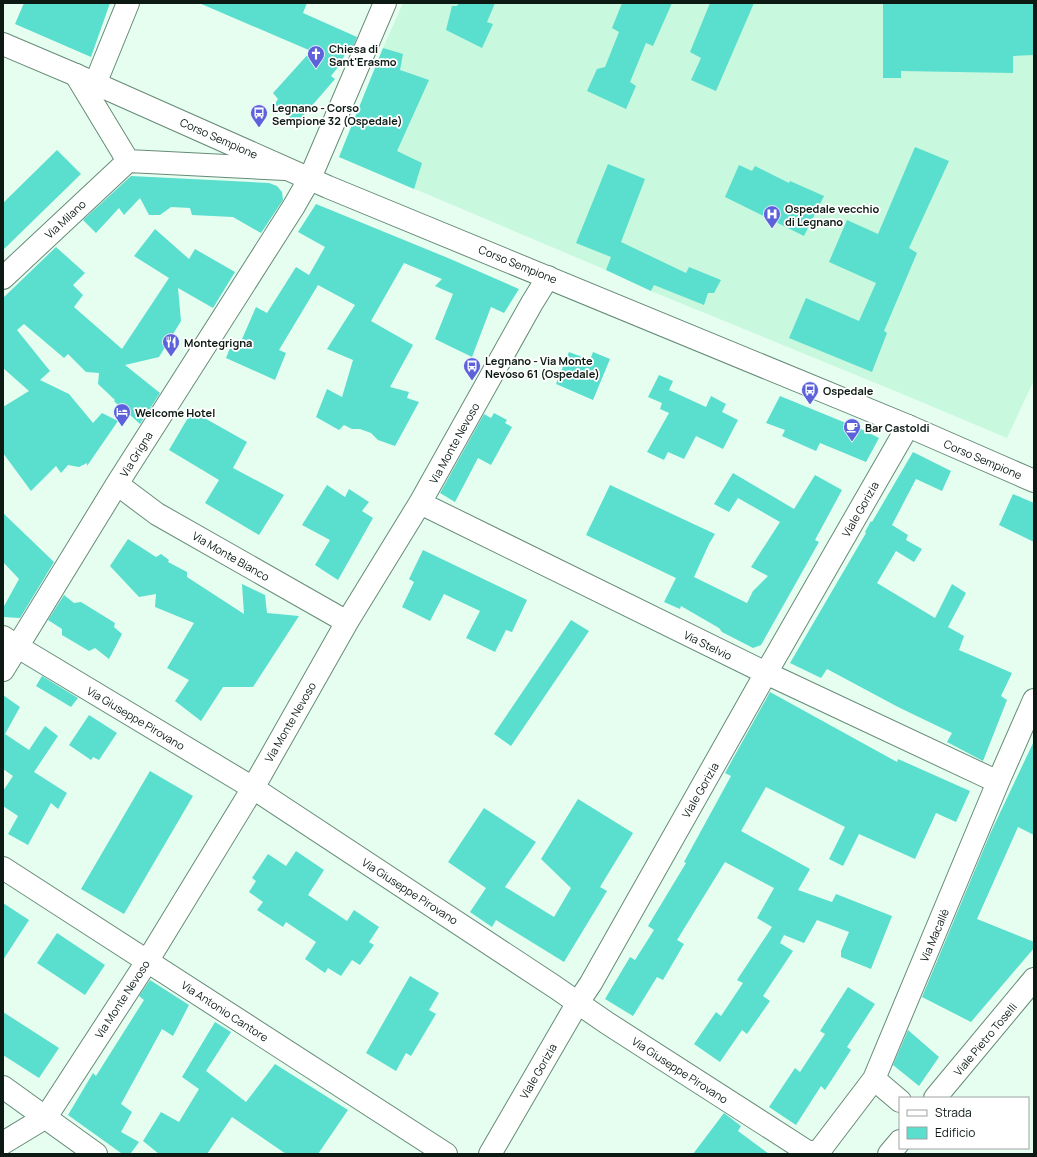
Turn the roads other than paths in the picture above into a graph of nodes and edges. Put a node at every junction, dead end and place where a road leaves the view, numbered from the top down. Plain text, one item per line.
1 (128, 3) edge
2 (385, 3) edge
3 (3, 44) edge
4 (86, 79) junction
5 (128, 161) junction
6 (287, 169) junction
7 (310, 178) junction
8 (548, 277) junction
9 (3, 278) edge
10 (908, 426) junction
11 (1034, 481) edge
12 (117, 484) junction
13 (420, 503) junction
14 (347, 622) junction
15 (10, 642) edge
16 (3, 670) edge
17 (766, 673) junction
18 (1034, 700) edge
19 (998, 782) junction
20 (253, 788) junction
21 (3, 868) edge
22 (148, 960) junction
23 (1034, 979) edge
24 (578, 1004) junction
25 (874, 1079) junction
26 (3, 1087) edge
27 (936, 1097) edge
28 (899, 1100) edge
29 (46, 1118) junction
30 (899, 1142) edge
31 (3, 1143) edge
32 (96, 1154) edge
33 (446, 1154) edge
34 (490, 1154) edge
35 (810, 1154) edge
36 (889, 1154) edge

1 - 4 street
2 - 7 street, Via Grigna
3 - 4 street, Corso Sempione
4 - 5 street
4 - 6 street, Corso Sempione
5 - 6 street
5 - 9 street, Via Milano
6 - 7 street, Corso Sempione
7 - 8 street, Corso Sempione
7 - 12 street, Via Grigna
8 - 10 street, Corso Sempione
8 - 13 street, Via Monte Nevoso
10 - 11 street, Corso Sempione
10 - 17 street, Viale Gorizia
12 - 14 street, Via Monte Bianco
12 - 15 street, Via Grigna
13 - 14 street, Via Monte Nevoso
13 - 17 street, Via Stelvio
14 - 20 street, Via Monte Nevoso
15 - 16 street, Via Grigna
15 - 20 street, Via Giuseppe Pirovano
17 - 19 street, Via Stelvio
17 - 24 street, Viale Gorizia
18 - 19 street, Via Macallè
19 - 25 street, Via Macallè
20 - 22 street, Via Monte Nevoso
20 - 24 street, Via Giuseppe Pirovano
21 - 22 street, Via Antonio Cantore
22 - 29 street, Via Monte Nevoso
22 - 33 street, Via Antonio Cantore
23 - 27 street, Viale Pietro Toselli
24 - 34 street, Viale Gorizia
24 - 35 street, Via Giuseppe Pirovano
25 - 28 street
25 - 35 street, Via Macallè
26 - 29 street
29 - 31 street, Via Monte Nevoso
29 - 32 street
30 - 36 street

